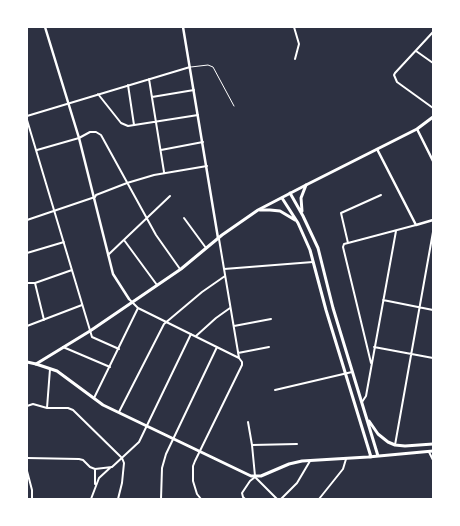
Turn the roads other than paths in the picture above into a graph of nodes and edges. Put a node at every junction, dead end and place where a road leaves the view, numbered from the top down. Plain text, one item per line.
1 (45, 27) edge
2 (183, 27) edge
3 (294, 27) edge
4 (433, 32) edge
5 (416, 51) junction
6 (295, 59) dead end
7 (433, 63) edge
8 (190, 67) junction
9 (149, 79) junction
10 (128, 85) junction
11 (194, 90) junction
12 (98, 94) junction
13 (152, 97) junction
14 (69, 104) junction
15 (234, 106) dead end
16 (433, 108) edge
17 (198, 115) junction
18 (27, 116) edge
19 (433, 117) edge
20 (27, 120) edge
21 (156, 122) junction
22 (134, 126) junction
23 (417, 129) junction
24 (79, 138) junction
25 (202, 142) junction
26 (377, 149) junction
27 (37, 150) junction
28 (161, 150) junction
29 (433, 161) edge
30 (207, 166) junction
31 (164, 172) junction
32 (127, 183) junction
33 (306, 185) junction
34 (290, 193) junction
35 (381, 194) dead end
36 (170, 196) dead end
37 (95, 197) junction
38 (282, 198) junction
39 (260, 210) junction
40 (54, 211) junction
41 (303, 216) junction
42 (184, 218) dead end
43 (27, 220) edge
44 (147, 220) junction
45 (433, 220) edge
46 (298, 223) junction
47 (416, 225) junction
48 (396, 231) junction
49 (433, 232) edge
50 (218, 238) junction
51 (124, 240) junction
52 (64, 242) junction
53 (348, 243) junction
54 (206, 248) junction
55 (27, 253) edge
56 (108, 255) junction
57 (313, 262) junction
58 (224, 269) junction
59 (72, 270) junction
60 (181, 270) junction
61 (225, 276) junction
62 (27, 283) edge
63 (35, 283) junction
64 (158, 286) junction
65 (129, 299) joint
66 (383, 300) junction
67 (132, 303) junction
68 (82, 305) junction
69 (138, 308) junction
70 (230, 308) junction
71 (420, 308) junction
72 (433, 310) edge
73 (271, 319) dead end
74 (44, 320) junction
75 (166, 321) junction
76 (27, 326) edge
77 (234, 326) junction
78 (90, 331) junction
79 (191, 334) junction
80 (196, 336) junction
81 (217, 347) junction
82 (269, 347) dead end
83 (374, 347) junction
84 (63, 348) junction
85 (119, 349) junction
86 (238, 353) junction
87 (412, 354) junction
88 (239, 358) junction
89 (433, 358) edge
90 (27, 362) edge
91 (371, 363) junction
92 (36, 364) junction
93 (110, 367) junction
94 (50, 368) junction
95 (353, 372) junction
96 (345, 374) junction
97 (275, 390) dead end
98 (94, 398) junction
99 (362, 402) junction
100 (27, 406) edge
101 (47, 408) junction
102 (119, 412) junction
103 (368, 418) junction
104 (248, 422) dead end
105 (147, 426) junction
106 (173, 438) junction
107 (297, 444) dead end
108 (433, 444) edge
109 (252, 445) junction
110 (395, 445) junction
111 (200, 451) junction
112 (433, 451) edge
113 (429, 452) junction
114 (378, 456) junction
115 (371, 457) junction
116 (27, 458) edge
117 (122, 458) junction
118 (346, 459) junction
119 (311, 460) junction
120 (433, 460) edge
121 (112, 467) junction
122 (95, 469) junction
123 (27, 471) edge
124 (255, 477) junction
125 (96, 487) junction
126 (32, 499) edge
127 (91, 499) edge
128 (118, 499) edge
129 (161, 499) edge
130 (201, 499) edge
131 (245, 499) edge
132 (277, 499) edge
133 (281, 499) edge
134 (319, 499) edge

1 - 14 street
2 - 8 street
3 - 6 street
4 - 5 street
5 - 7 street
5 - 16 street
8 - 9 street
8 - 11 street
8 - 15 lane
9 - 10 street
9 - 13 street
10 - 12 street
10 - 22 street
11 - 13 street
11 - 17 street
12 - 14 street
12 - 22 street
13 - 21 street
14 - 18 street
14 - 24 street
17 - 21 street
17 - 25 street
19 - 23 main road
20 - 27 street
21 - 22 street
21 - 28 street
23 - 26 main road
23 - 29 street
24 - 27 street
24 - 32 street
24 - 37 street
25 - 28 street
25 - 30 street
26 - 33 main road
26 - 47 street
27 - 40 street
28 - 31 street
30 - 31 street
30 - 50 street
31 - 32 street
32 - 37 street
32 - 44 street
33 - 34 main road
33 - 41 main road
34 - 38 main road
34 - 41 main road
35 - 53 street
36 - 44 street
37 - 40 street
37 - 56 street
38 - 39 main road
38 - 46 main road
39 - 46 main road
39 - 50 main road
40 - 43 street
40 - 52 street
41 - 95 main road
42 - 54 street
44 - 51 street
44 - 60 street
45 - 47 street
46 - 57 main road
47 - 48 street
48 - 53 street
48 - 66 street
49 - 71 street
50 - 54 main road
50 - 58 street
51 - 56 street
51 - 64 street
52 - 55 street
52 - 59 street
53 - 91 street
54 - 60 main road
56 - 65 street
57 - 58 street
57 - 96 main road
58 - 61 street
59 - 63 street
59 - 68 street
60 - 64 main road
61 - 70 street
61 - 75 street
62 - 63 street
63 - 74 street
64 - 67 main road
65 - 67 street
66 - 71 street
66 - 83 street
67 - 69 street
67 - 78 main road
68 - 74 street
68 - 78 street
69 - 75 street
69 - 85 street
70 - 77 street
70 - 80 street
71 - 72 street
71 - 87 street
73 - 77 street
74 - 76 street
75 - 79 street
75 - 102 street
77 - 86 street
78 - 84 main road
78 - 85 street
79 - 80 street
79 - 105 street
80 - 81 street
81 - 88 street
81 - 106 street
82 - 86 street
83 - 87 street
83 - 91 street
84 - 92 main road
84 - 93 street
85 - 93 street
86 - 88 street
87 - 89 street
87 - 110 street
88 - 111 street
90 - 92 main road
91 - 99 street
92 - 94 main road
93 - 98 street
94 - 98 main road
94 - 101 street
95 - 96 street
95 - 99 main road
96 - 97 street
96 - 115 main road
98 - 102 main road
99 - 103 main road
100 - 101 street
101 - 117 street
102 - 105 main road
103 - 110 main road
103 - 114 main road
104 - 109 street
105 - 106 main road
105 - 117 street
106 - 111 main road
106 - 129 street
107 - 109 street
108 - 110 main road
109 - 124 street
111 - 124 main road
111 - 130 street
112 - 113 main road
113 - 114 main road
113 - 120 street
114 - 115 main road
115 - 118 main road
116 - 122 street
117 - 121 street
117 - 128 street
118 - 119 main road
118 - 134 street
119 - 124 main road
119 - 133 street
121 - 122 street
121 - 125 street
122 - 125 street
123 - 126 street
124 - 131 street
124 - 132 street
125 - 127 street

